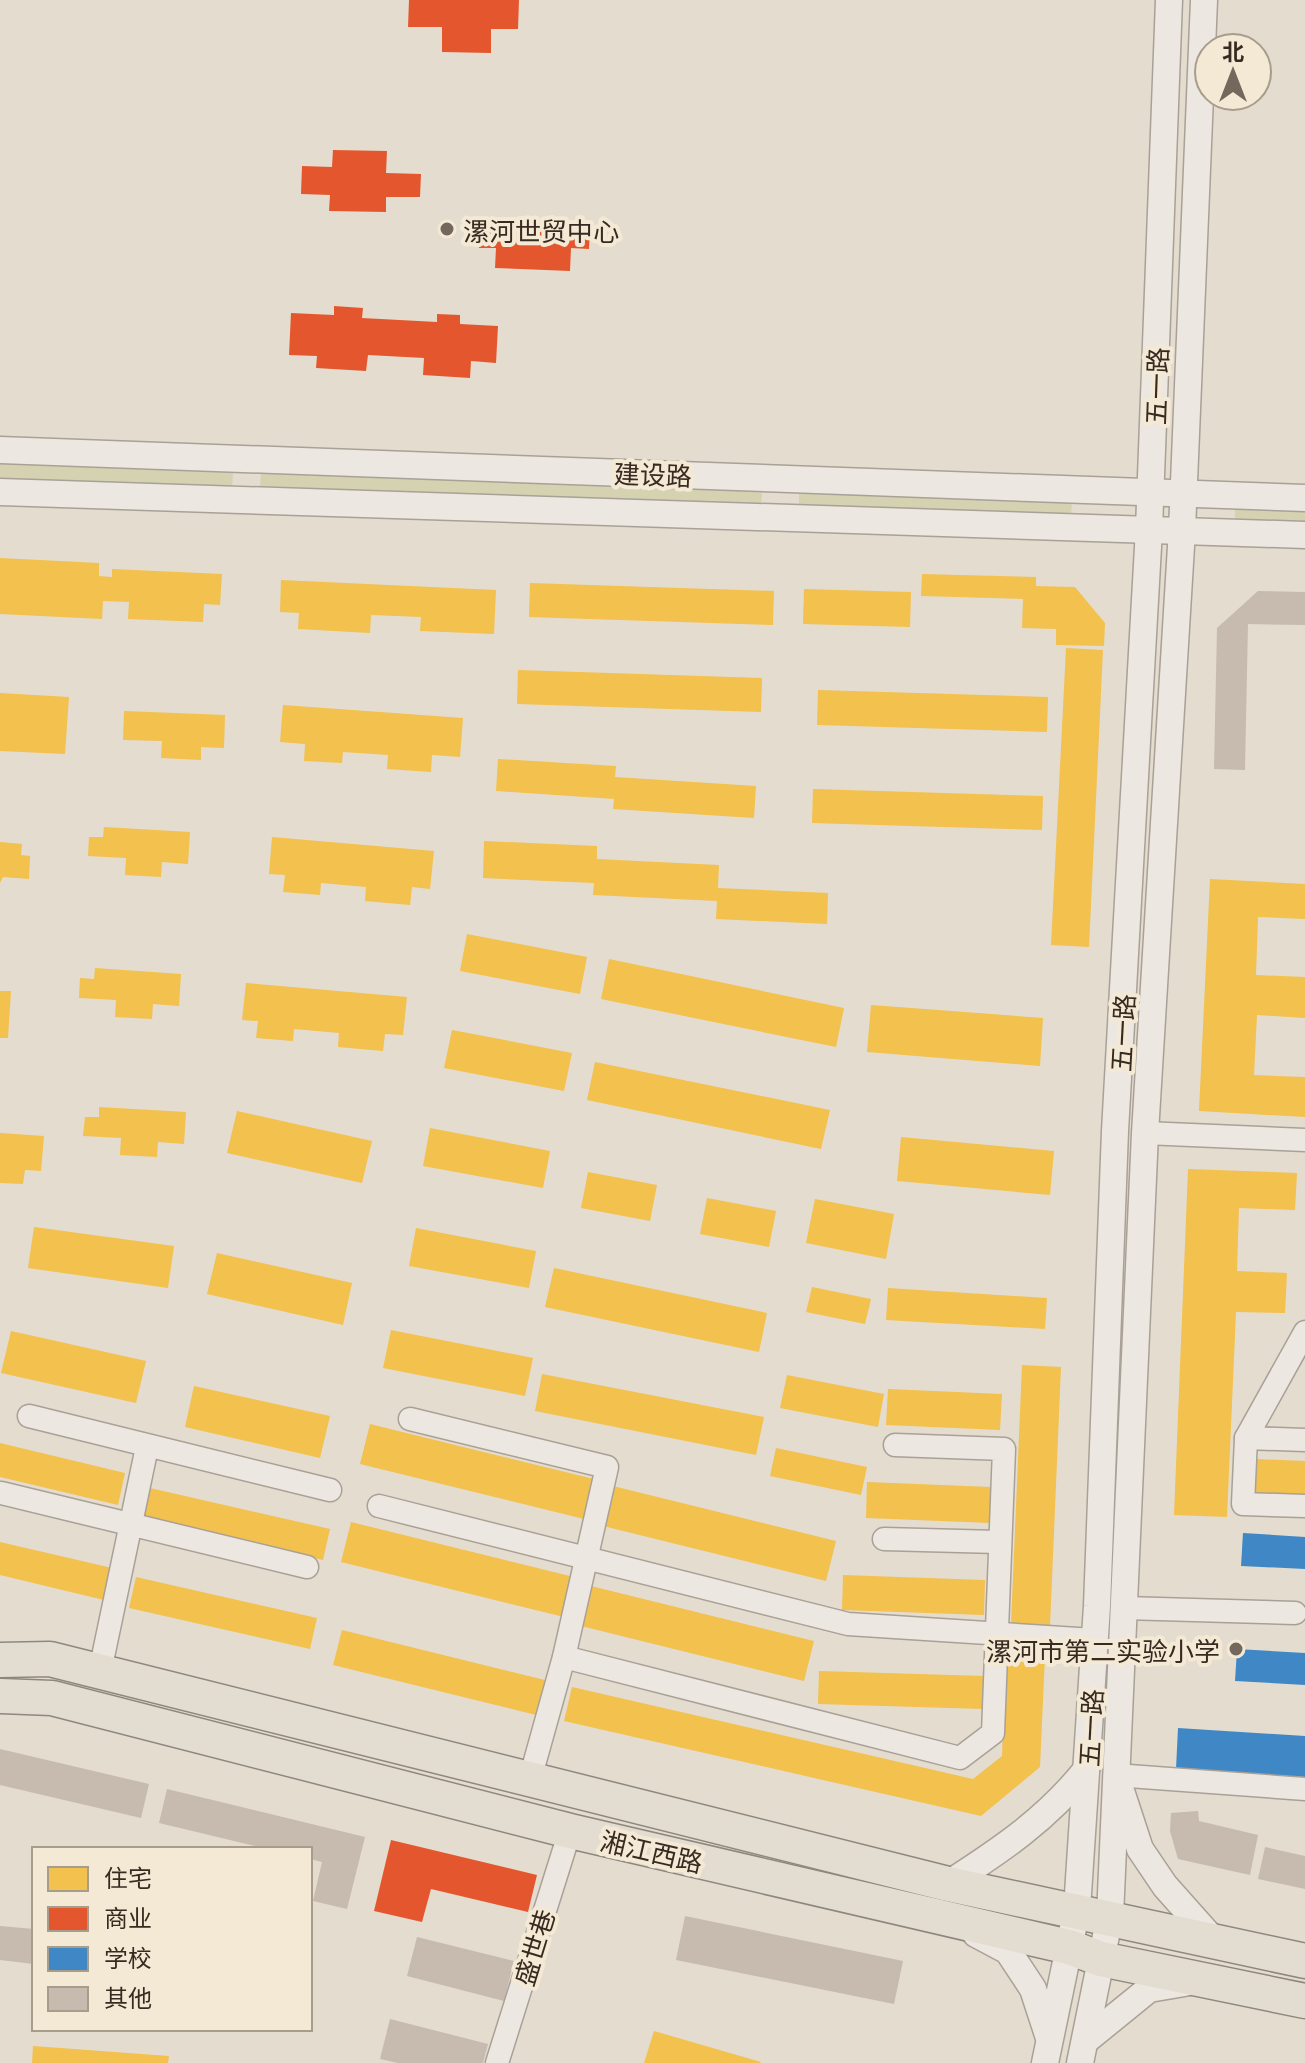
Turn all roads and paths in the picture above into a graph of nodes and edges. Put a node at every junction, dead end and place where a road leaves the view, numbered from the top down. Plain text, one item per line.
1 (1169, 0) edge
2 (1204, 0) edge
3 (0, 450) edge
4 (248, 459) junction
5 (779, 478) junction
6 (1151, 490) junction
7 (0, 492) edge
8 (1183, 492) junction
9 (1305, 498) edge
10 (247, 500) junction
11 (779, 517) junction
12 (1149, 529) junction
13 (1182, 530) junction
14 (1305, 535) edge
15 (1115, 1131) junction
16 (1145, 1133) junction
17 (1305, 1140) edge
18 (1304, 1339) edge
19 (29, 1416) dead end
20 (410, 1419) dead end
21 (1246, 1438) junction
22 (1305, 1440) edge
23 (895, 1445) dead end
24 (147, 1447) junction
25 (330, 1490) dead end
26 (1, 1493) edge
27 (379, 1506) dead end
28 (1305, 1506) edge
29 (131, 1523) junction
30 (884, 1539) dead end
31 (998, 1542) junction
32 (587, 1557) junction
33 (307, 1567) dead end
34 (1124, 1608) junction
35 (1295, 1613) dead end
36 (994, 1633) junction
37 (1094, 1640) junction
38 (0, 1647) edge
39 (564, 1657) junction
40 (50, 1659) junction
41 (0, 1660) edge
42 (100, 1671) junction
43 (0, 1696) edge
44 (1086, 1770) junction
45 (1115, 1775) junction
46 (530, 1779) junction
47 (1305, 1789) edge
48 (570, 1831) junction
49 (948, 1884) junction
50 (1077, 1909) junction
51 (1110, 1916) junction
52 (956, 1922) junction
53 (1214, 1941) junction
54 (1069, 1947) junction
55 (1101, 1959) junction
56 (1305, 1961) edge
57 (1209, 1979) junction
58 (1305, 2001) edge
59 (1047, 2052) edge
60 (1082, 2052) edge
61 (497, 2063) edge

1 - 6 street, 五一路
2 - 8 street, 五一路
3 - 4 street, 建设路
4 - 5 street, 建设路
4 - 10 street
5 - 6 street, 建设路
5 - 11 street
6 - 8 street, 建设路
6 - 12 street, 五一路
7 - 10 street, 建设路
8 - 9 street, 建设路
8 - 13 street, 五一路
10 - 11 street, 建设路
11 - 12 street, 建设路
12 - 13 street, 建设路
12 - 15 street, 五一路
13 - 14 street, 建设路
13 - 16 street, 五一路
15 - 16 street
15 - 37 street, 五一路
16 - 17 street
16 - 34 street, 五一路
18 - 21 street
19 - 24 street
20 - 32 street
21 - 22 street
21 - 28 street
23 - 31 street
24 - 25 street
24 - 29 street
26 - 29 street
27 - 32 street
29 - 33 street
29 - 42 street
30 - 31 street
31 - 36 street
32 - 36 street
32 - 39 street
34 - 35 street
34 - 45 street, 五一路
36 - 37 street
36 - 39 street
37 - 44 street, 五一路
38 - 40 main road
39 - 46 street
40 - 41 main road, 湘江西路
40 - 42 main road, 湘江西路
42 - 46 main road, 湘江西路
43 - 48 main road, 湘江西路
44 - 49 street
44 - 50 street, 五一路
45 - 47 street
45 - 51 street, 五一路
45 - 53 street
46 - 49 main road, 湘江西路
48 - 52 main road, 湘江西路
48 - 61 street, 盛世巷
49 - 50 main road, 湘江西路
50 - 51 main road, 湘江西路
50 - 54 street, 五一路
51 - 53 main road, 湘江西路
51 - 55 street, 五一路
52 - 54 main road, 湘江西路
52 - 59 street
53 - 56 main road, 湘江西路
54 - 55 main road, 湘江西路
54 - 59 street, 五一路
55 - 57 main road, 湘江西路
55 - 60 street, 五一路
57 - 58 main road, 湘江西路
57 - 60 street

